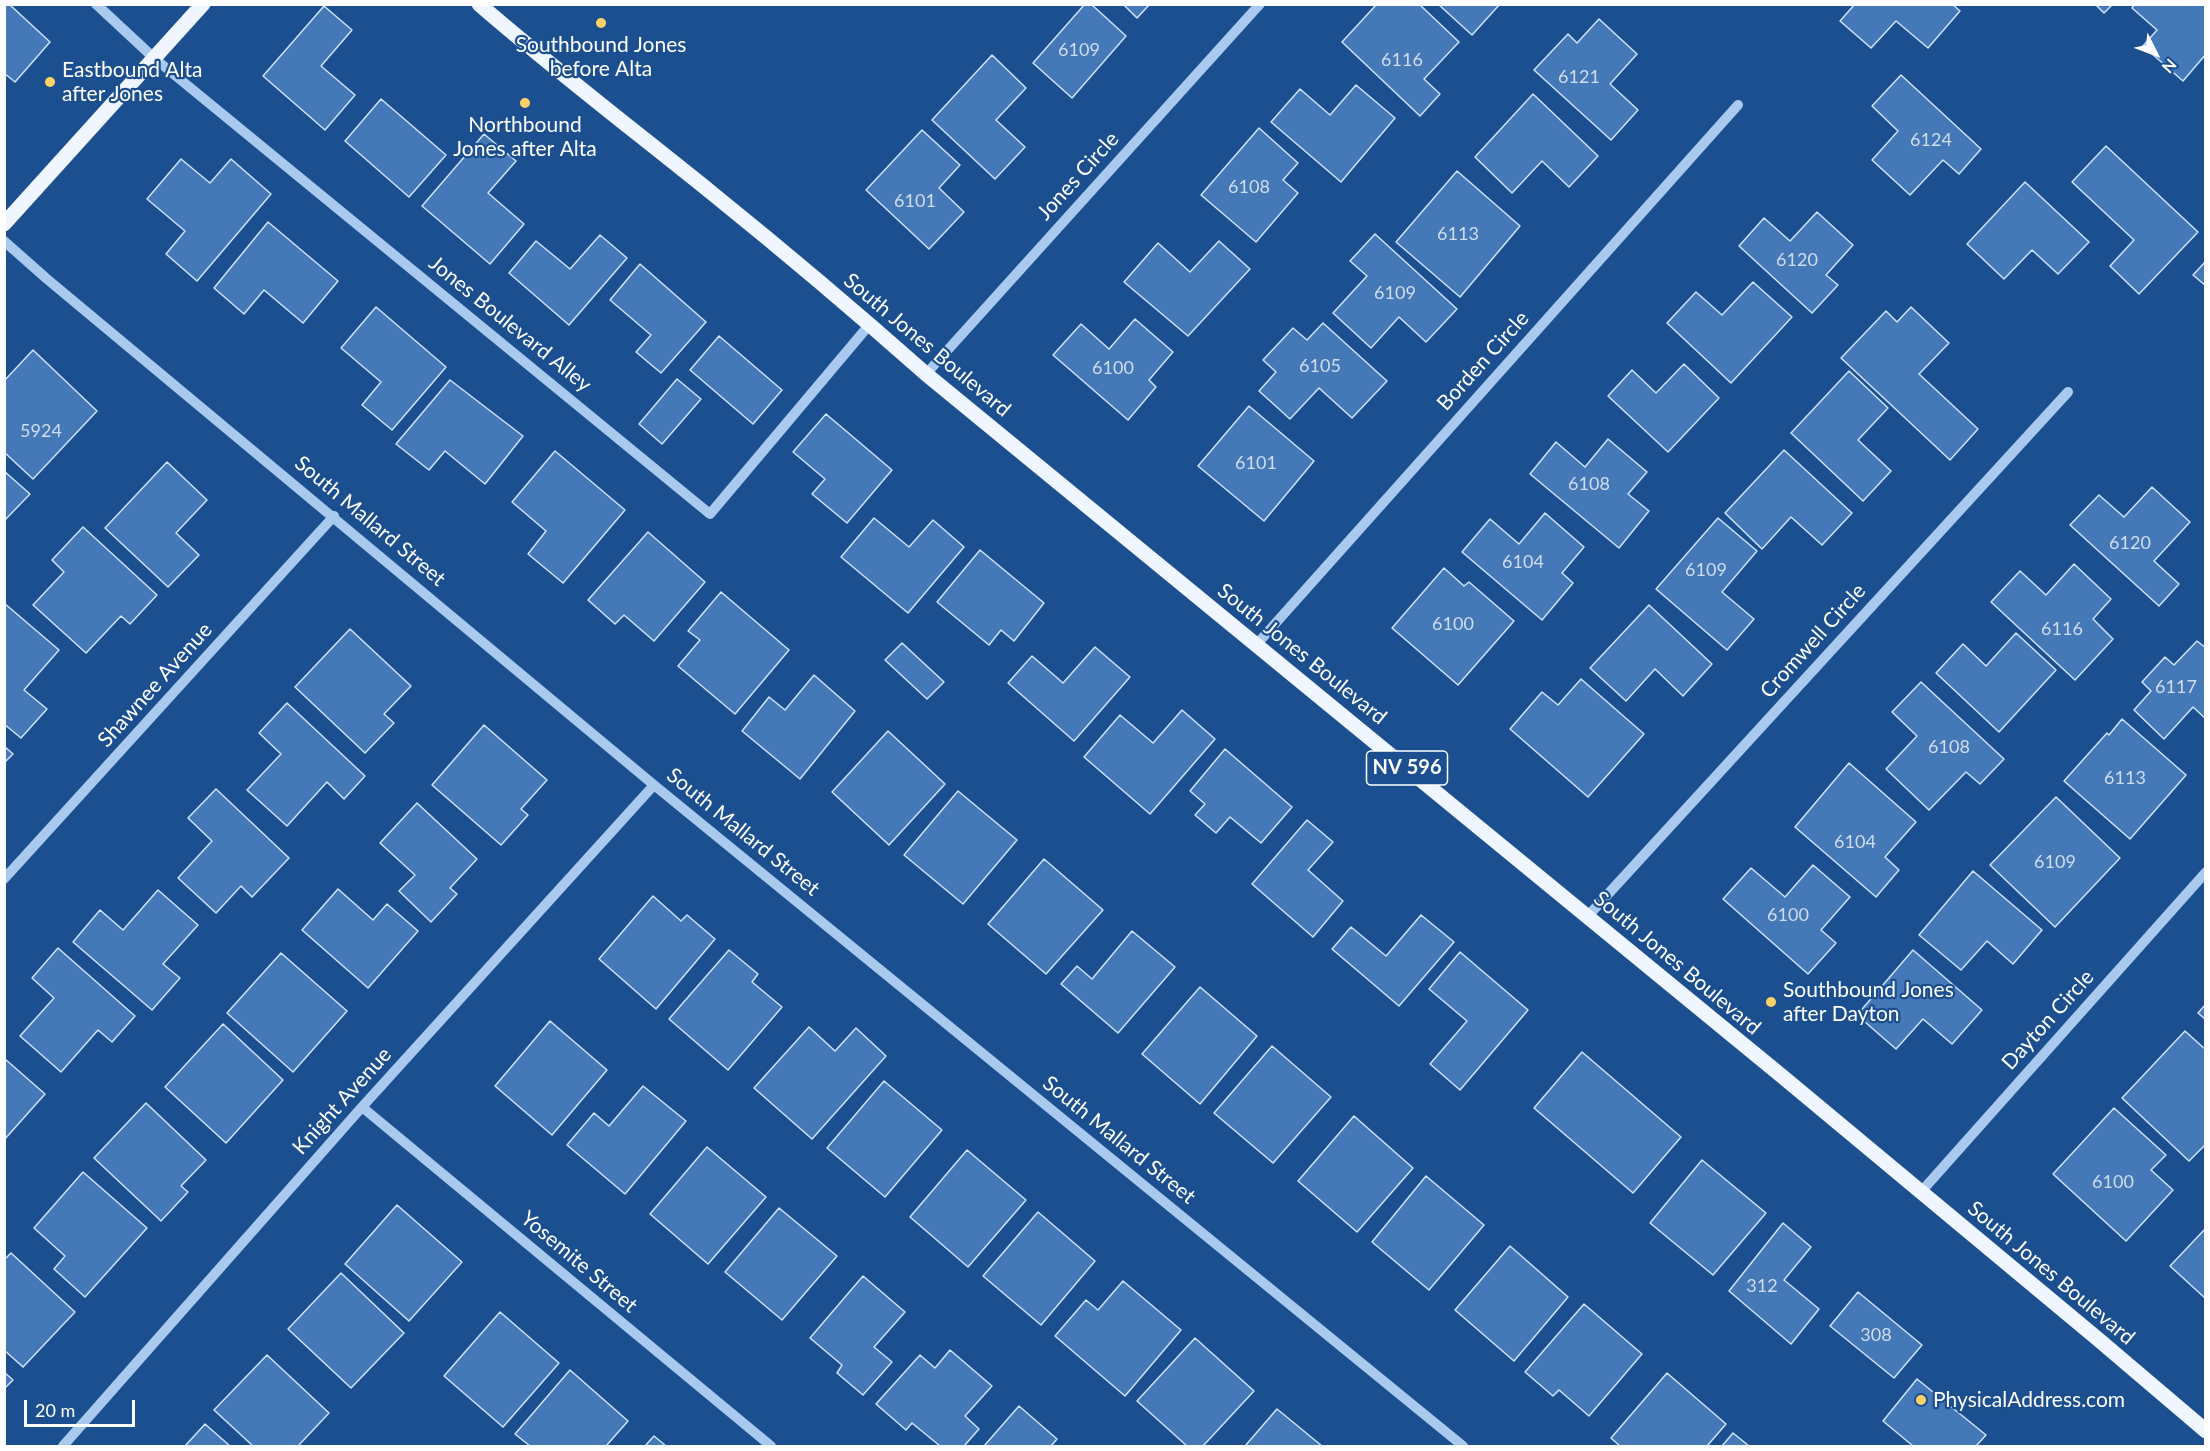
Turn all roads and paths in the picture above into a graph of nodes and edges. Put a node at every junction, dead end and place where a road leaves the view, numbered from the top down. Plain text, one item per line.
1 (96, 4) edge
2 (203, 4) edge
3 (479, 4) edge
4 (1260, 4) edge
5 (154, 58) junction
6 (1738, 105) dead end
7 (4, 224) edge
8 (4, 241) edge
9 (870, 324) junction
10 (926, 374) junction
11 (2068, 392) dead end
12 (334, 516) junction
13 (1257, 644) junction
14 (654, 785) junction
15 (2205, 872) edge
16 (4, 879) edge
17 (1587, 917) junction
18 (362, 1107) junction
19 (1920, 1193) junction
20 (2205, 1431) edge
21 (63, 1446) edge
22 (771, 1446) edge
23 (1463, 1446) edge

1 - 5 street, Jones Boulevard Alley
2 - 5 main road
3 - 9 main road, South Jones Boulevard / NV 596
4 - 10 street, Jones Circle
5 - 7 main road
5 - 9 street, Jones Boulevard Alley
6 - 13 street, Borden Circle
8 - 12 street, South Mallard Street
9 - 10 main road, South Jones Boulevard / NV 596
10 - 13 main road, South Jones Boulevard / NV 596
11 - 17 street, Cromwell Circle
12 - 14 street, South Mallard Street
12 - 16 street, Shawnee Avenue
13 - 17 main road, South Jones Boulevard / NV 596
14 - 18 street, Knight Avenue
14 - 23 street, South Mallard Street
15 - 19 street, Dayton Circle
17 - 19 main road, South Jones Boulevard / NV 596
18 - 21 street, Knight Avenue
18 - 22 street, Yosemite Street
19 - 20 main road, South Jones Boulevard / NV 596

